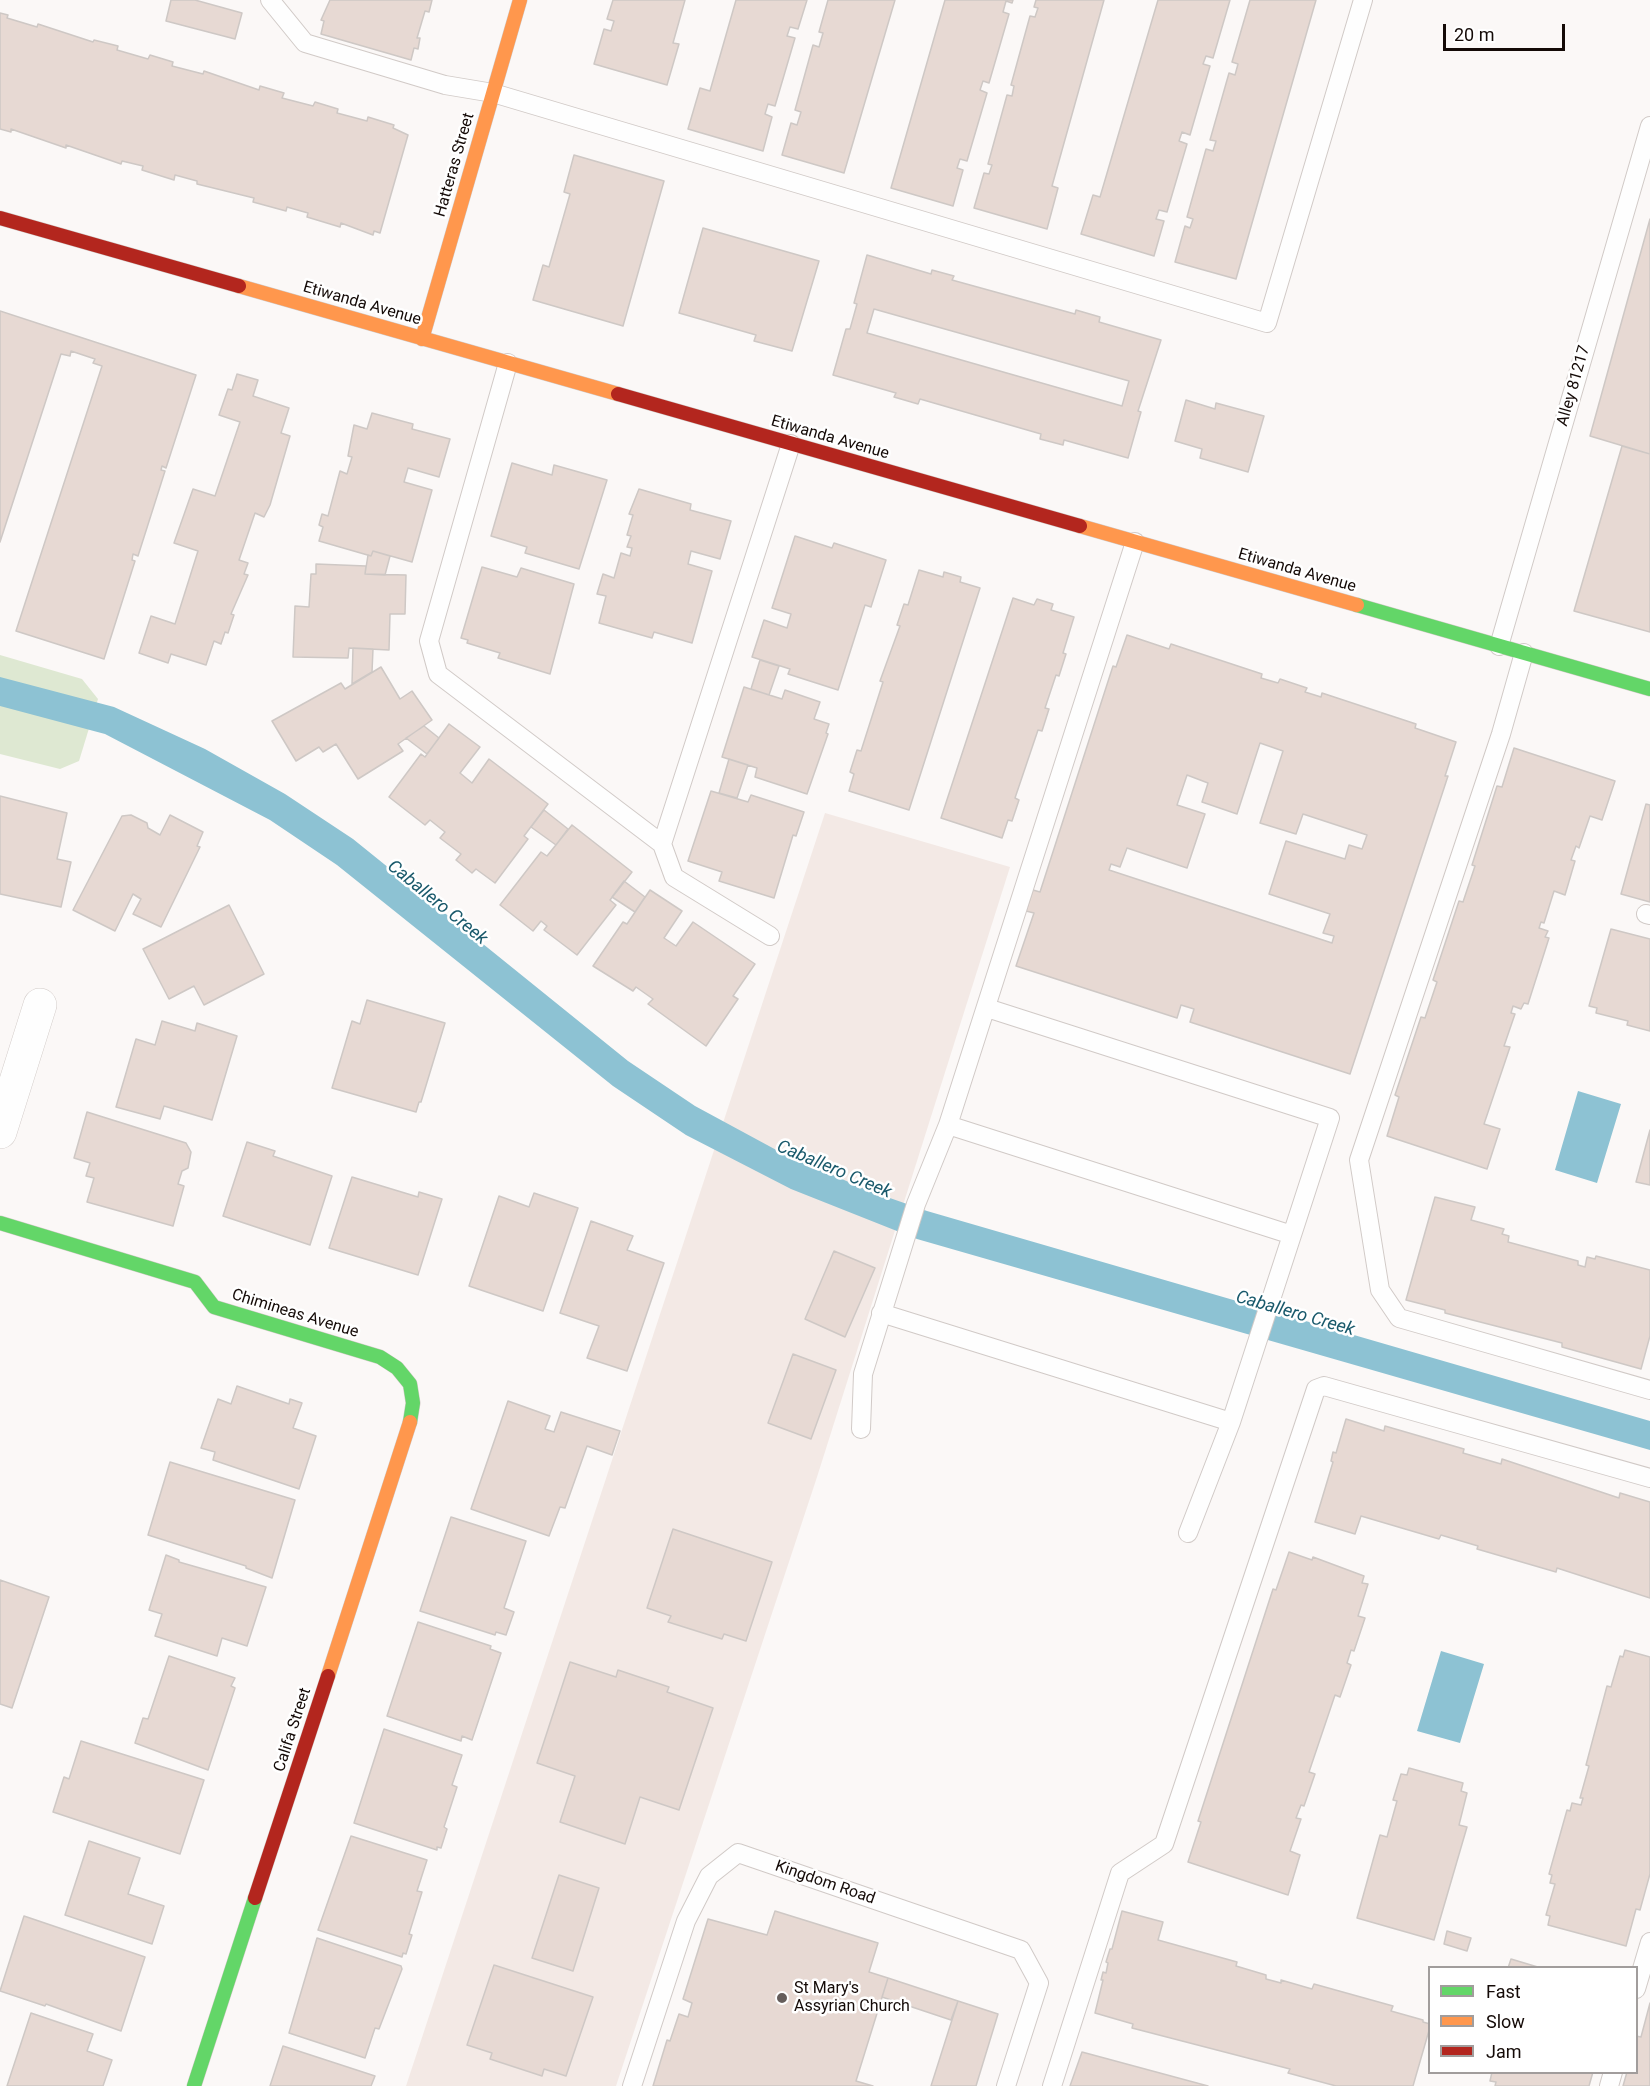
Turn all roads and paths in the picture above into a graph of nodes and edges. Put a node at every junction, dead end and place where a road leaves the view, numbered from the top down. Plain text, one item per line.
1 (270, 0) edge
2 (520, 0) edge
3 (1363, 0) edge
4 (493, 93) junction
5 (1650, 126) edge
6 (1645, 164) edge
7 (0, 218) edge
8 (423, 339) junction
9 (508, 363) junction
10 (791, 444) junction
11 (1135, 542) junction
12 (1499, 646) junction
13 (1524, 653) junction
14 (1650, 689) edge
15 (662, 844) junction
16 (770, 936) dead end
17 (40, 1005) dead end
18 (987, 1008) junction
19 (948, 1125) junction
20 (0, 1132) edge
21 (0, 1223) edge
22 (1292, 1235) junction
23 (881, 1313) junction
24 (410, 1384) joint
25 (1650, 1390) edge
26 (1231, 1422) junction
27 (861, 1429) dead end
28 (1650, 1478) edge
29 (1188, 1533) dead end
30 (1648, 1953) edge
31 (1638, 1983) edge
32 (194, 2086) edge
33 (632, 2086) edge
34 (1006, 2086) edge
35 (1052, 2086) edge

1 - 4 lane
2 - 4 street, Hatteras Street
3 - 4 lane
4 - 8 street, Hatteras Street
5 - 6 lane, Alley 81217
6 - 12 lane, Alley 81217
7 - 8 street, Etiwanda Avenue
8 - 9 street, Etiwanda Avenue
9 - 10 street, Etiwanda Avenue
9 - 15 lane
10 - 11 street, Etiwanda Avenue
10 - 15 lane
11 - 12 street, Etiwanda Avenue
11 - 18 lane
12 - 13 street, Etiwanda Avenue
13 - 14 street, Etiwanda Avenue
13 - 25 lane
15 - 16 lane
17 - 20 street
18 - 19 lane
18 - 22 lane
19 - 22 lane
19 - 23 lane
21 - 24 street, Chimineas Avenue
22 - 26 lane
23 - 26 lane
23 - 27 lane
24 - 32 street, Califa Street
26 - 29 lane
28 - 35 lane
30 - 31 lane
33 - 34 lane, Kingdom Road

